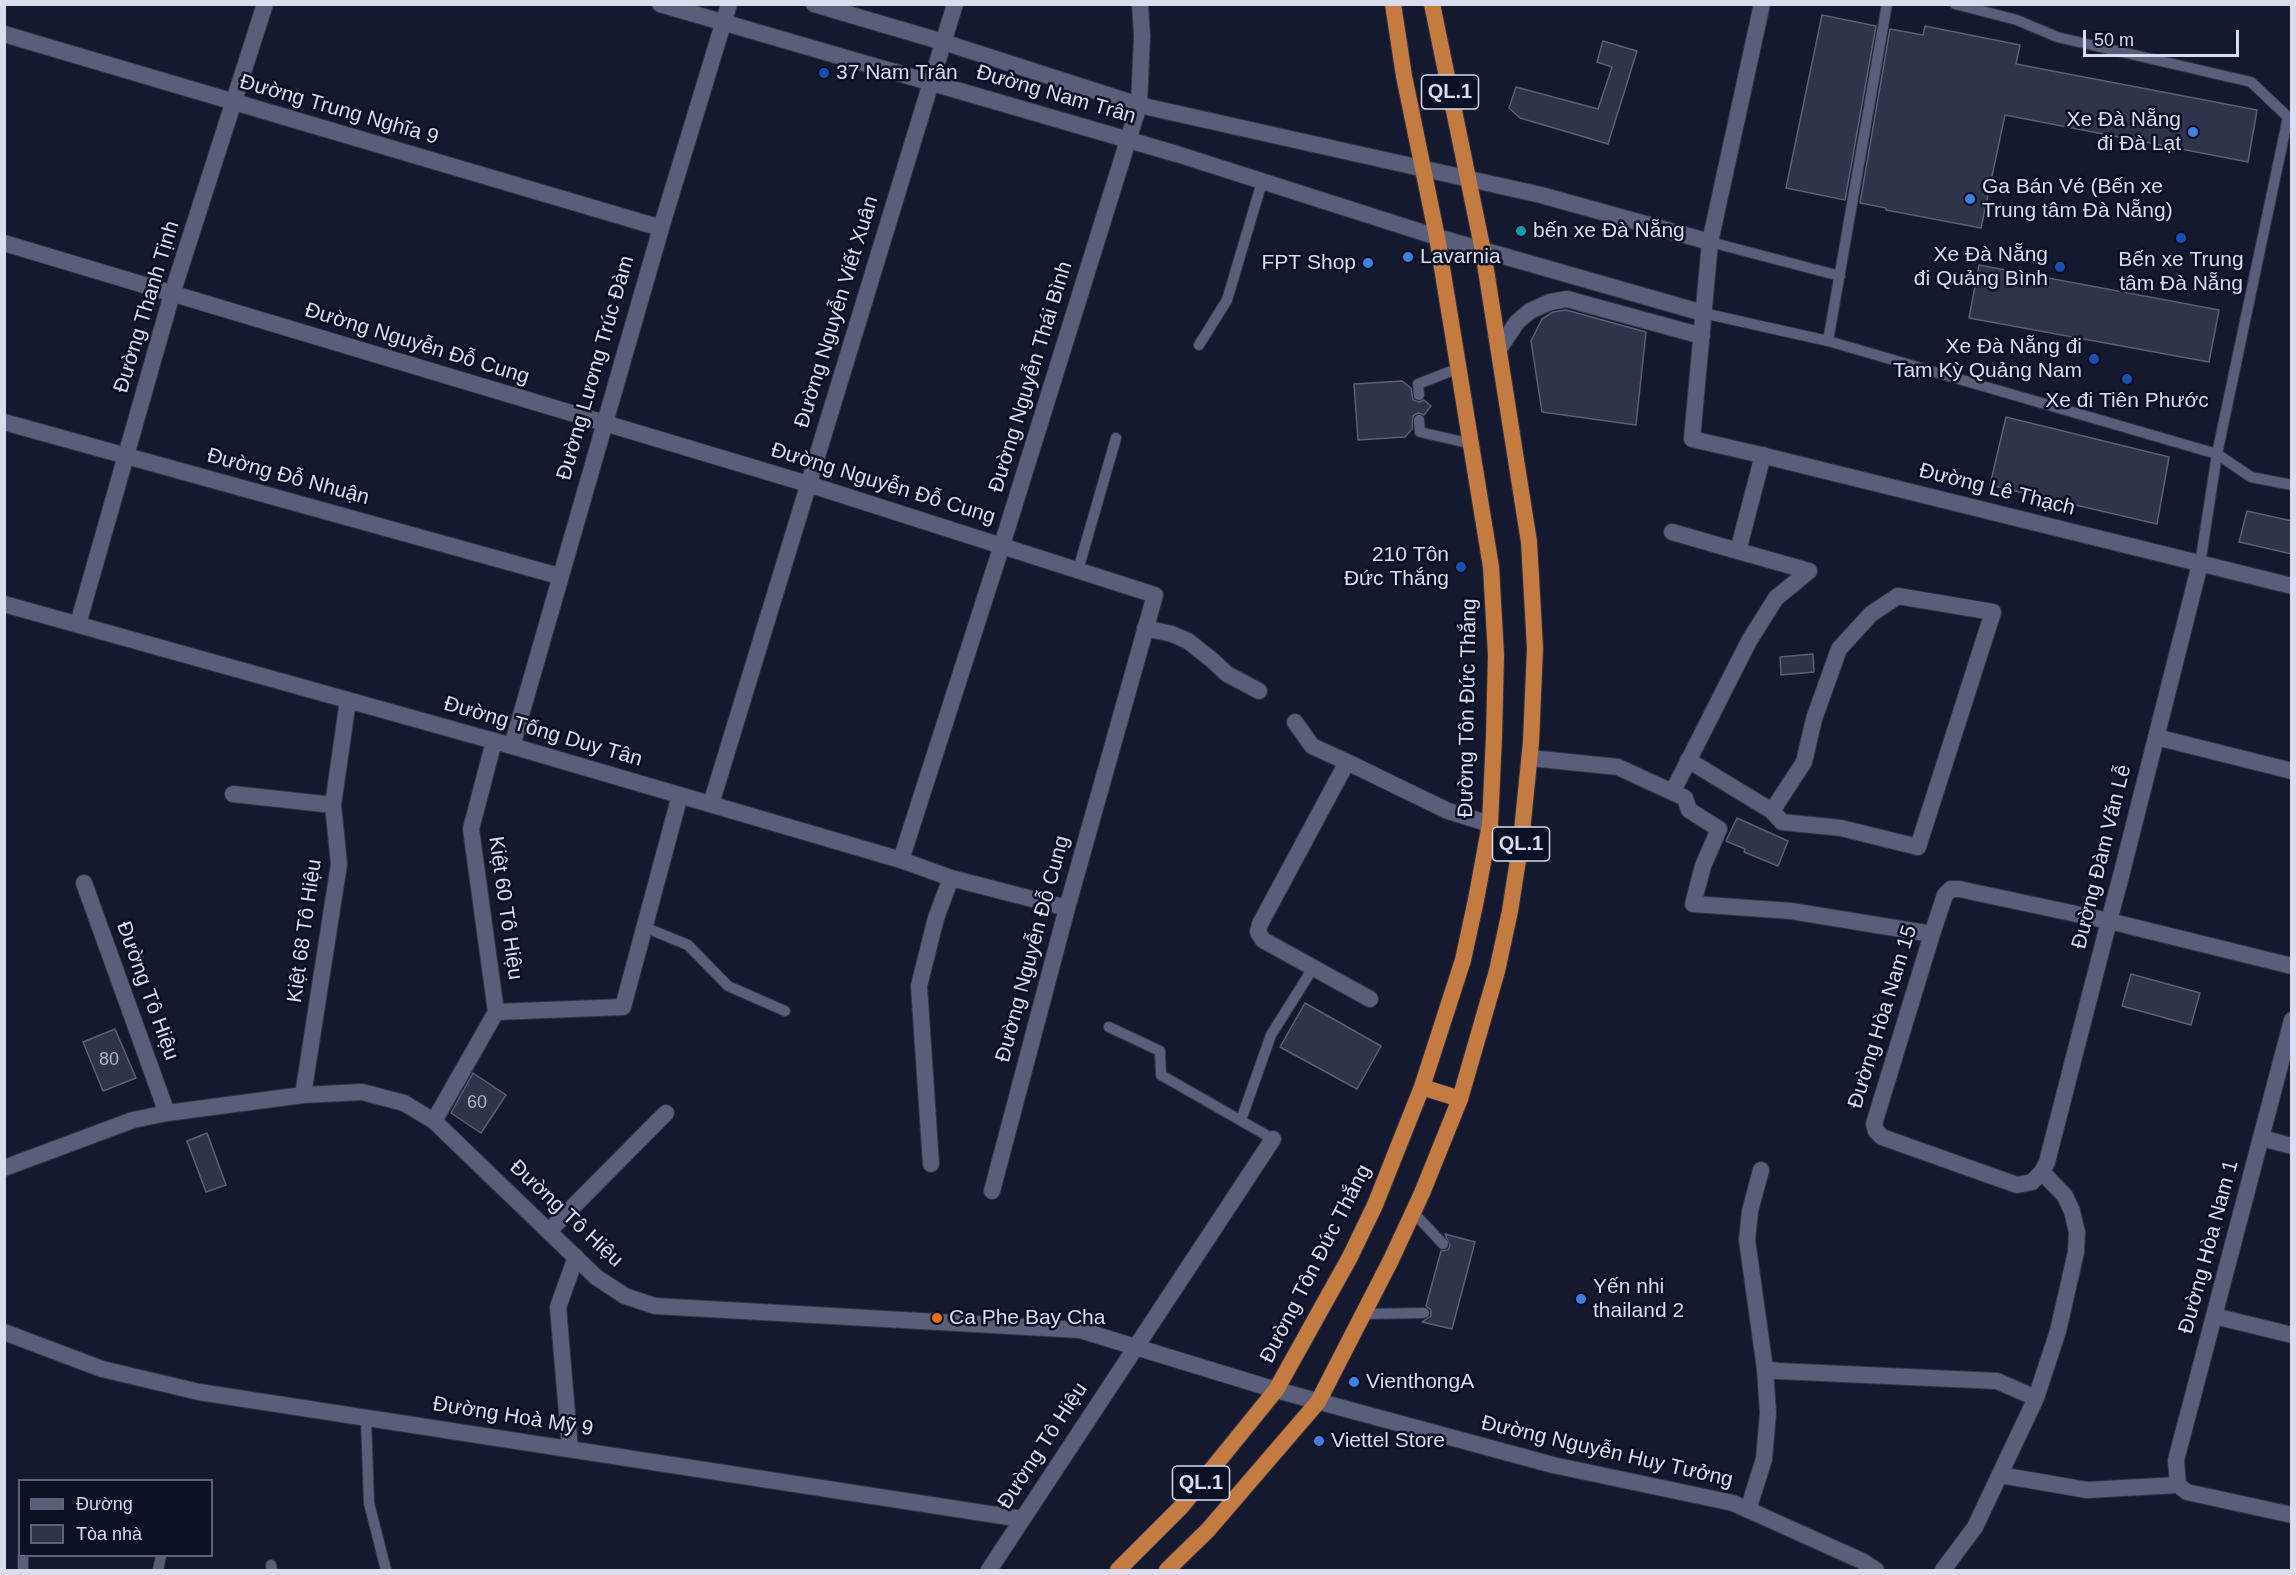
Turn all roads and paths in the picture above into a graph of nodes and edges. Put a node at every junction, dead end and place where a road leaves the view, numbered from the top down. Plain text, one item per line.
1 (265, 4) edge
2 (660, 4) edge
3 (729, 4) edge
4 (814, 4) edge
5 (955, 4) edge
6 (1140, 4) edge
7 (1393, 4) edge
8 (1432, 4) edge
9 (1762, 4) edge
10 (1887, 4) edge
11 (1954, 4) edge
12 (723, 23) junction
13 (4, 34) edge
14 (944, 42) junction
15 (931, 82) junction
16 (234, 102) junction
17 (1139, 105) junction
18 (2290, 118) edge
19 (1128, 140) junction
20 (1423, 169) junction
21 (1469, 179) junction
22 (1262, 182) junction
23 (661, 228) junction
24 (1437, 237) junction
25 (1710, 242) junction
26 (4, 243) edge
27 (1483, 251) junction
28 (1840, 276) junction
29 (172, 294) junction
30 (1703, 313) junction
31 (1702, 336) junction
32 (1828, 341) junction
33 (1199, 345) dead end
34 (1499, 349) junction
35 (1459, 368) junction
36 (1419, 395) dead end
37 (1419, 420) dead end
38 (4, 422) edge
39 (604, 423) junction
40 (1116, 438) dead end
41 (1472, 444) junction
42 (2217, 454) junction
43 (1763, 455) junction
44 (126, 456) junction
45 (808, 484) junction
46 (2292, 485) edge
47 (1672, 532) dead end
48 (1002, 545) junction
49 (1737, 550) junction
50 (2200, 564) junction
51 (1078, 570) junction
52 (559, 576) junction
53 (2292, 586) edge
54 (4, 604) edge
55 (78, 624) junction
56 (1145, 628) junction
57 (1259, 691) dead end
58 (348, 700) junction
59 (1294, 722) dead end
60 (2156, 737) junction
61 (494, 741) junction
62 (512, 746) junction
63 (1530, 758) junction
64 (1688, 760) junction
65 (1347, 762) junction
66 (2292, 771) edge
67 (1673, 791) junction
68 (233, 794) dead end
69 (680, 795) junction
70 (711, 804) junction
71 (333, 805) junction
72 (1772, 811) junction
73 (1490, 824) junction
74 (901, 860) junction
75 (951, 878) junction
76 (84, 883) dead end
77 (1067, 908) junction
78 (2109, 921) junction
79 (644, 927) junction
80 (1932, 934) junction
81 (2292, 966) edge
82 (1313, 968) junction
83 (1370, 999) dead end
84 (785, 1011) dead end
85 (496, 1012) junction
86 (2292, 1020) edge
87 (1109, 1027) dead end
88 (1422, 1087) junction
89 (303, 1095) junction
90 (1460, 1099) junction
91 (168, 1113) junction
92 (666, 1113) dead end
93 (1241, 1120) junction
94 (434, 1121) junction
95 (1273, 1138) joint
96 (2261, 1138) junction
97 (2292, 1146) edge
98 (931, 1164) dead end
99 (2045, 1167) junction
100 (4, 1168) edge
101 (1761, 1170) dead end
102 (992, 1191) dead end
103 (1413, 1212) junction
104 (549, 1231) junction
105 (1443, 1244) dead end
106 (576, 1257) junction
107 (1425, 1313) dead end
108 (1363, 1314) junction
109 (2214, 1316) junction
110 (4, 1332) edge
111 (2292, 1335) edge
112 (1136, 1347) junction
113 (1765, 1369) junction
114 (1276, 1390) junction
115 (2036, 1398) junction
116 (1318, 1402) junction
117 (366, 1418) junction
118 (570, 1449) junction
119 (2000, 1474) junction
120 (2178, 1485) junction
121 (1748, 1510) junction
122 (2292, 1515) edge
123 (1022, 1519) junction
124 (386, 1570) edge
125 (989, 1570) edge
126 (1118, 1570) edge
127 (1167, 1570) edge
128 (1876, 1570) edge
129 (1943, 1570) edge

1 - 16 street, Đường Thanh Tịnh
2 - 12 street, Đường Nam Trân
3 - 12 street, Đường Lương Trúc Đàm
4 - 14 street, Đường Nam Trân
5 - 14 street, Đường Nguyễn Viết Xuân
6 - 17 street, Đường Nguyễn Thái Bình
7 - 20 highway, Đường Tôn Đức Thắng / QL.1
8 - 21 highway, QL.1
9 - 25 street
10 - 28 lane
11 - 18 lane
12 - 15 street, Đường Nam Trân
12 - 23 street, Đường Lương Trúc Đàm
13 - 16 street, Đường Trung Nghĩa 9
14 - 15 street, Đường Nguyễn Viết Xuân
14 - 17 street, Đường Nam Trân
15 - 19 street, Đường Nam Trân
15 - 45 street, Đường Nguyễn Viết Xuân
16 - 23 street, Đường Trung Nghĩa 9
16 - 29 street, Đường Thanh Tịnh
17 - 19 street, Đường Nguyễn Thái Bình
17 - 20 street, Đường Nam Trân
18 - 42 lane
19 - 22 street, Đường Nam Trân
19 - 48 street, Đường Nguyễn Thái Bình
20 - 21 street, Đường Nam Trân
20 - 24 highway, Đường Tôn Đức Thắng / QL.1
21 - 25 street
21 - 27 highway, QL.1
22 - 24 street, Đường Nam Trân
22 - 33 lane
23 - 39 street, Đường Lương Trúc Đàm
24 - 27 street, Đường Nam Trân
24 - 35 highway, Đường Tôn Đức Thắng / QL.1
25 - 28 lane
25 - 30 street
26 - 29 street, Đường Nguyễn Đỗ Cung
27 - 30 street
27 - 34 highway, QL.1
28 - 32 lane
29 - 39 street, Đường Nguyễn Đỗ Cung
29 - 44 street, Đường Thanh Tịnh
30 - 31 street
30 - 32 lane
31 - 34 street
31 - 43 street, Đường Lê Thạch
32 - 42 lane
34 - 63 highway, QL.1
35 - 36 lane
35 - 41 highway, Đường Tôn Đức Thắng / QL.1
37 - 41 lane
38 - 44 street, Đường Đỗ Nhuận
39 - 45 street, Đường Nguyễn Đỗ Cung
39 - 52 street, Đường Lương Trúc Đàm
40 - 51 lane
41 - 73 highway, Đường Tôn Đức Thắng / QL.1
42 - 46 lane
42 - 50 lane
43 - 49 street
43 - 50 street, Đường Lê Thạch
44 - 52 street, Đường Đỗ Nhuận
44 - 55 street, Đường Thanh Tịnh
45 - 48 street, Đường Nguyễn Đỗ Cung
45 - 70 street, Đường Nguyễn Viết Xuân
47 - 49 street
48 - 51 street, Đường Nguyễn Đỗ Cung
48 - 74 street, Đường Nguyễn Thái Bình
49 - 64 street
50 - 53 street, Đường Lê Thạch
50 - 60 street, Đường Đàm Văn Lễ
51 - 56 street, Đường Nguyễn Đỗ Cung
52 - 62 street, Đường Lương Trúc Đàm
54 - 55 street, Đường Tống Duy Tân
55 - 58 street, Đường Tống Duy Tân
56 - 57 street
56 - 77 street, Đường Nguyễn Đỗ Cung
58 - 61 street, Đường Tống Duy Tân
58 - 71 street, Kiệt 68 Tô Hiệu
59 - 65 street
60 - 66 street
60 - 78 street, Đường Đàm Văn Lễ
61 - 62 street, Đường Tống Duy Tân
61 - 85 street, Kiệt 60 Tô Hiệu
62 - 69 street, Đường Tống Duy Tân
63 - 67 street
63 - 90 highway, QL.1
64 - 67 street
64 - 72 street
65 - 73 street
65 - 82 street
67 - 80 street
68 - 71 street
69 - 70 street, Đường Tống Duy Tân
69 - 79 street
70 - 74 street, Đường Tống Duy Tân
71 - 89 street, Kiệt 68 Tô Hiệu
72 - 72 street
73 - 88 highway, Đường Tôn Đức Thắng / QL.1
74 - 75 street, Đường Tống Duy Tân
75 - 77 street, Đường Tống Duy Tân
75 - 98 street
76 - 91 street, Đường Tô Hiệu
77 - 102 street, Đường Nguyễn Đỗ Cung
78 - 80 street, Đường Hòa Nam 15
78 - 81 street
78 - 99 street, Đường Đàm Văn Lễ
79 - 84 lane
79 - 85 street, Kiệt 60 Tô Hiệu
80 - 99 street, Đường Hòa Nam 15
82 - 83 street
82 - 93 lane
85 - 94 street
86 - 96 street, Đường Hòa Nam 1
87 - 93 lane
88 - 90 highway
88 - 114 highway, Đường Tôn Đức Thắng / QL.1
89 - 91 street, Đường Tô Hiệu
89 - 94 street, Đường Tô Hiệu
90 - 103 highway, QL.1
91 - 100 street, Đường Tô Hiệu
92 - 104 street
93 - 95 lane
94 - 104 street, Đường Tô Hiệu
95 - 112 street, Đường Tô Hiệu
96 - 97 street
96 - 109 street, Đường Hòa Nam 1
99 - 115 street
101 - 113 street
103 - 105 lane
103 - 108 highway, QL.1
104 - 106 street, Đường Tô Hiệu
106 - 112 street, Đường Tô Hiệu
106 - 118 street
107 - 108 lane
108 - 116 highway, QL.1
109 - 111 street
109 - 120 street, Đường Hòa Nam 1
110 - 117 street, Đường Hoà Mỹ 9
112 - 114 street, Đường Tô Hiệu
112 - 123 street, Đường Tô Hiệu
113 - 115 street
113 - 121 street
114 - 116 street, Đường Nguyễn Huy Tưởng
114 - 126 highway, Đường Tôn Đức Thắng / QL.1
115 - 119 street
116 - 121 street, Đường Nguyễn Huy Tưởng
116 - 127 highway, QL.1
117 - 118 street, Đường Hoà Mỹ 9
117 - 124 lane
118 - 123 street, Đường Hoà Mỹ 9
119 - 120 street
119 - 129 street
120 - 122 street
121 - 128 street, Đường Nguyễn Huy Tưởng
123 - 125 street, Đường Tô Hiệu

